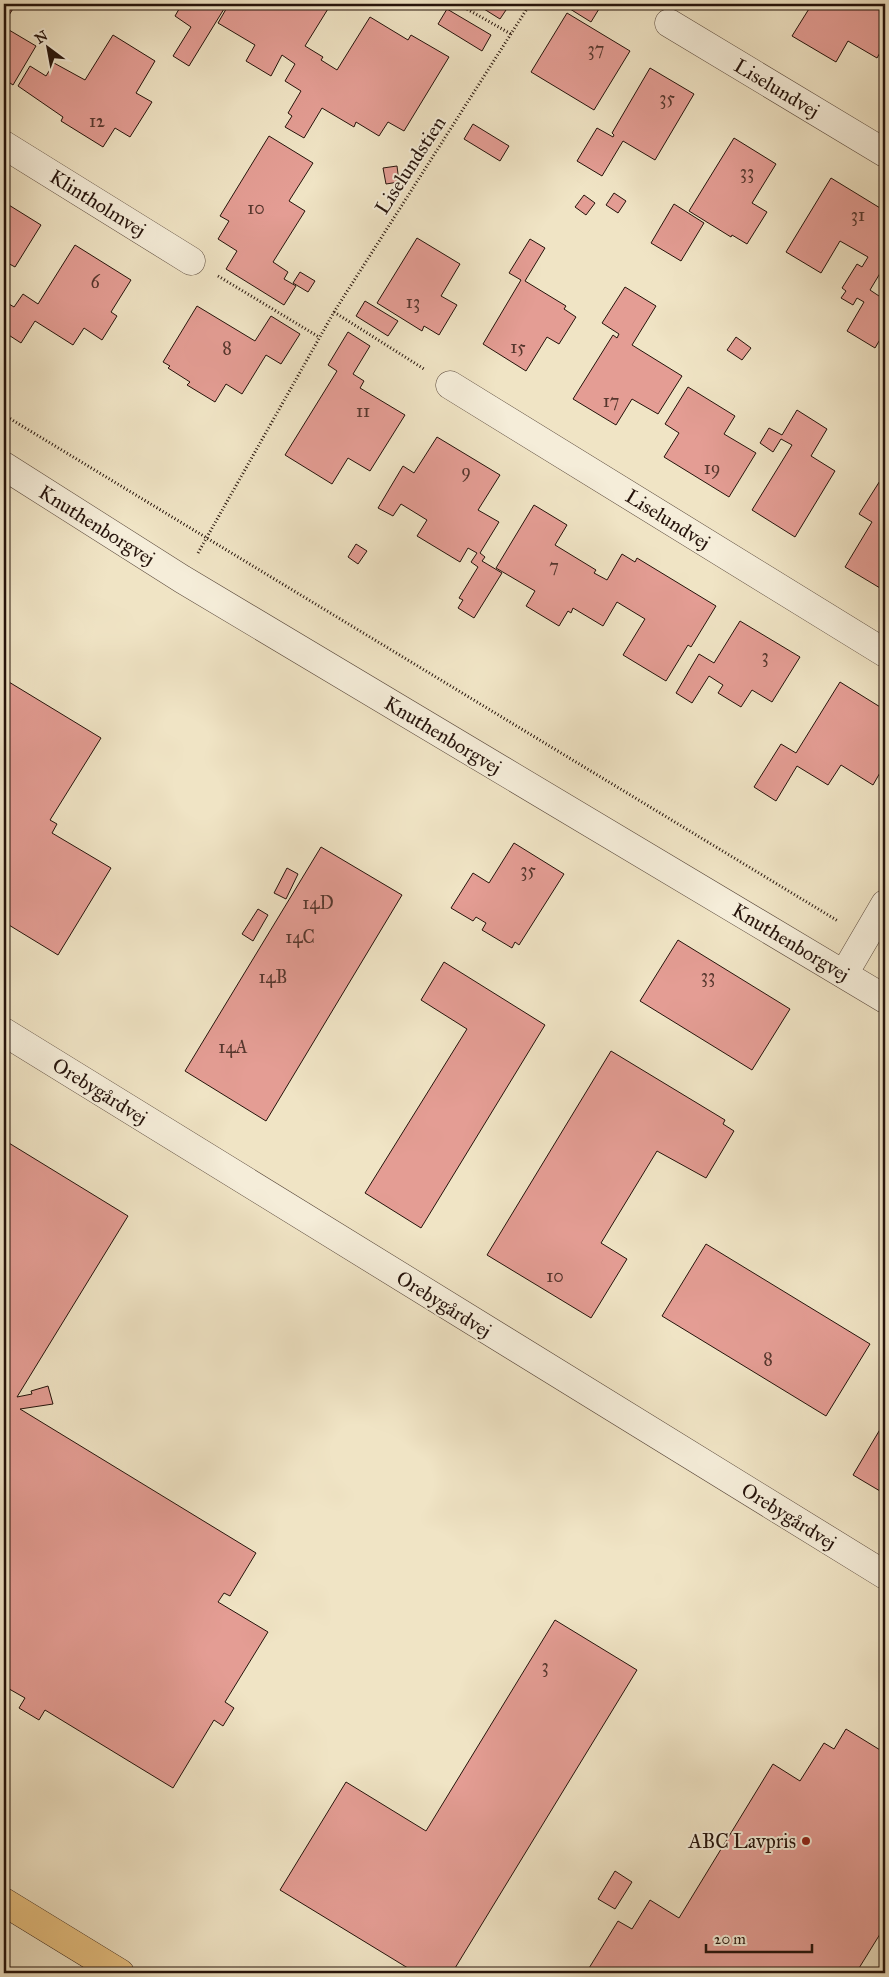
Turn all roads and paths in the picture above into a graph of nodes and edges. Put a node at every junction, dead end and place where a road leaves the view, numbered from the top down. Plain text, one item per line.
1 (458, 4) edge
2 (530, 4) edge
3 (669, 23) dead end
4 (511, 34) junction
5 (4, 145) edge
6 (885, 153) edge
7 (191, 260) joint
8 (334, 312) junction
9 (319, 337) junction
10 (450, 385) joint
11 (4, 415) edge
12 (4, 466) edge
13 (207, 538) junction
14 (182, 578) junction
15 (885, 653) edge
16 (885, 904) edge
17 (864, 937) junction
18 (844, 974) junction
19 (885, 999) edge
20 (4, 1032) edge
21 (885, 1575) edge
22 (4, 1902) edge
23 (120, 1973) edge

1 - 4 path
2 - 4 path, Liselundstien
3 - 6 street, Liselundvej
4 - 8 path, Liselundstien
5 - 7 street, Klintholmvej
7 - 9 path
8 - 9 path, Liselundstien
8 - 10 path
9 - 13 path, Liselundstien
10 - 15 street, Liselundvej
11 - 13 path
12 - 14 street, Knuthenborgvej
13 - 14 path, Liselundstien
13 - 17 path
14 - 18 street, Knuthenborgvej
16 - 17 street
17 - 18 street
18 - 19 street, Knuthenborgvej
20 - 21 street, Orebygårdvej
22 - 23 main road

